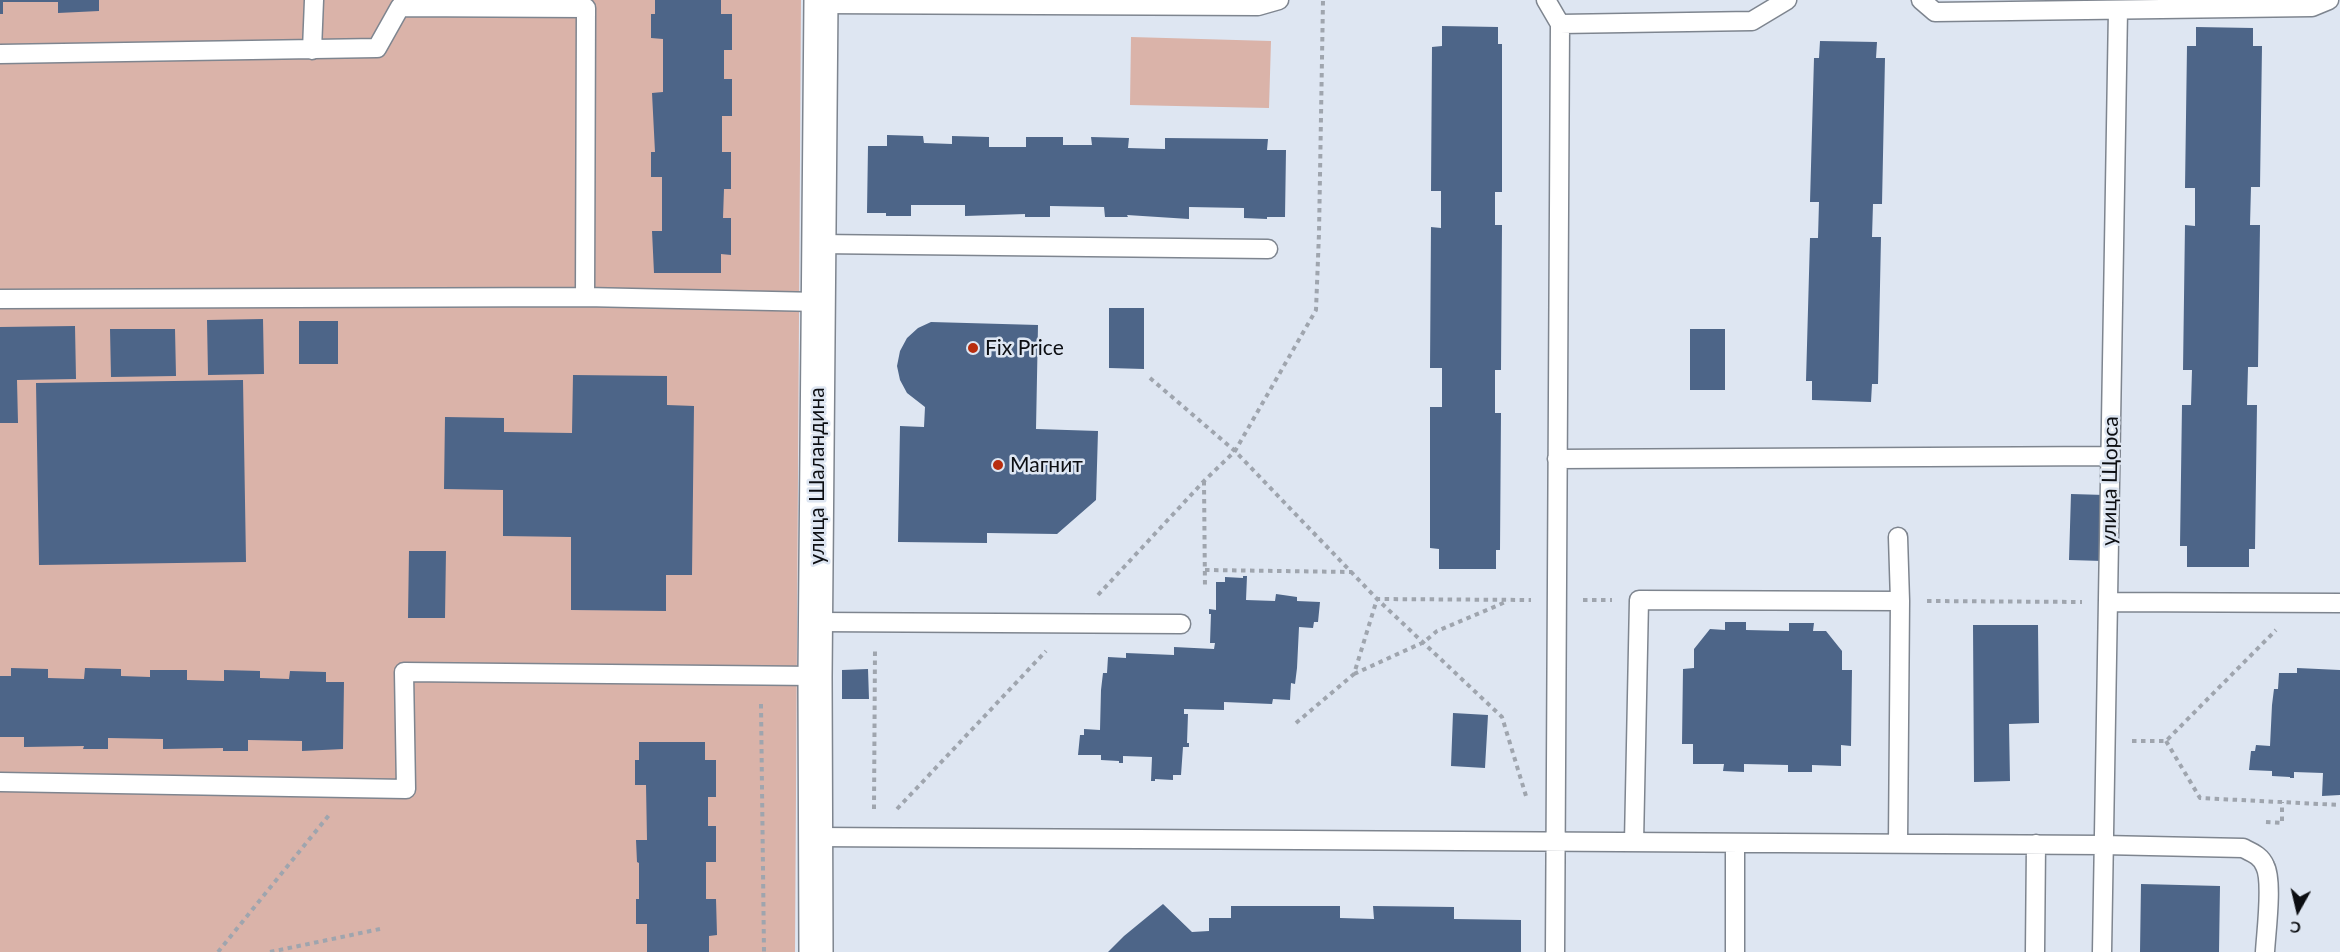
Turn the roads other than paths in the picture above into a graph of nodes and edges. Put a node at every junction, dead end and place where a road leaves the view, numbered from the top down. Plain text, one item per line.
1 (314, 0) edge
2 (1279, 0) edge
3 (1546, 0) edge
4 (1787, 0) edge
5 (1922, 0) edge
6 (2329, 0) edge
7 (821, 2) edge
8 (2118, 10) junction
9 (1560, 24) junction
10 (312, 50) junction
11 (0, 54) edge
12 (819, 244) junction
13 (1268, 249) dead end
14 (585, 297) junction
15 (0, 299) edge
16 (819, 302) junction
17 (2110, 456) junction
18 (1557, 459) junction
19 (1898, 537) dead end
20 (1900, 601) junction
21 (2108, 602) junction
22 (2340, 603) edge
23 (816, 622) junction
24 (1181, 624) dead end
25 (815, 676) junction
26 (0, 782) edge
27 (816, 837) junction
28 (1555, 841) junction
29 (1634, 842) junction
30 (1735, 843) junction
31 (1898, 843) junction
32 (2036, 844) junction
33 (2103, 845) junction
34 (816, 952) edge
35 (1555, 952) edge
36 (1735, 952) edge
37 (2035, 952) edge
38 (2102, 952) edge
39 (2265, 952) edge

1 - 10 lane
2 - 7 lane
3 - 9 lane
4 - 9 lane
5 - 8 lane
6 - 8 lane
7 - 12 street, улица Шаландина
8 - 17 lane, улица Щорса
9 - 18 lane
10 - 11 lane
10 - 14 lane
12 - 13 lane
12 - 16 street, улица Шаландина
14 - 15 lane
14 - 16 lane
16 - 23 street, улица Шаландина
17 - 18 lane
17 - 21 lane, улица Щорса
18 - 28 lane
19 - 20 lane
20 - 29 lane
20 - 31 lane
21 - 22 lane
21 - 33 lane, улица Щорса
23 - 24 lane
23 - 25 street, улица Шаландина
25 - 26 lane
25 - 27 street, улица Шаландина
27 - 28 lane
27 - 34 street, улица Шаландина
28 - 29 lane
28 - 35 lane
29 - 30 lane
30 - 31 lane
30 - 36 lane
31 - 32 lane
32 - 33 lane
32 - 37 lane
33 - 38 lane, улица Щорса
33 - 39 lane

